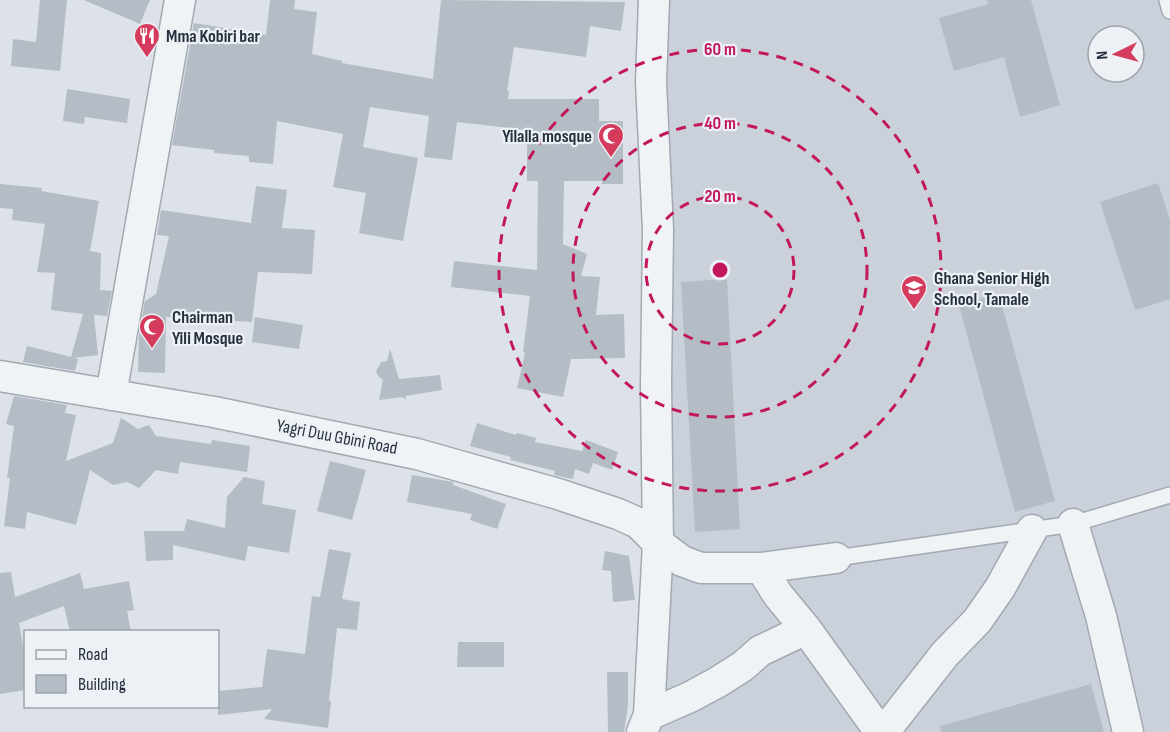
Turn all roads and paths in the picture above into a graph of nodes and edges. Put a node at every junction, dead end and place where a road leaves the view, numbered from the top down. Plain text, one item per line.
1 (180, 0) edge
2 (654, 0) edge
3 (1167, 0) edge
4 (1170, 11) edge
5 (0, 376) edge
6 (111, 395) junction
7 (1170, 495) edge
8 (1073, 524) junction
9 (1032, 530) junction
10 (658, 543) junction
11 (836, 558) joint
12 (761, 568) junction
13 (806, 628) junction
14 (646, 723) edge
15 (882, 732) edge
16 (1128, 732) edge

1 - 6 street
2 - 10 street
3 - 4 lane
5 - 6 street, Yagri Duu Gbini Road
6 - 10 street, Yagri Duu Gbini Road
7 - 8 lane
8 - 9 lane
8 - 16 street
9 - 11 lane
9 - 15 street
10 - 12 street, Yagri Duu Gbini Road
10 - 14 street
11 - 12 street, Yagri Duu Gbini Road
12 - 13 street
13 - 14 street
13 - 15 street

